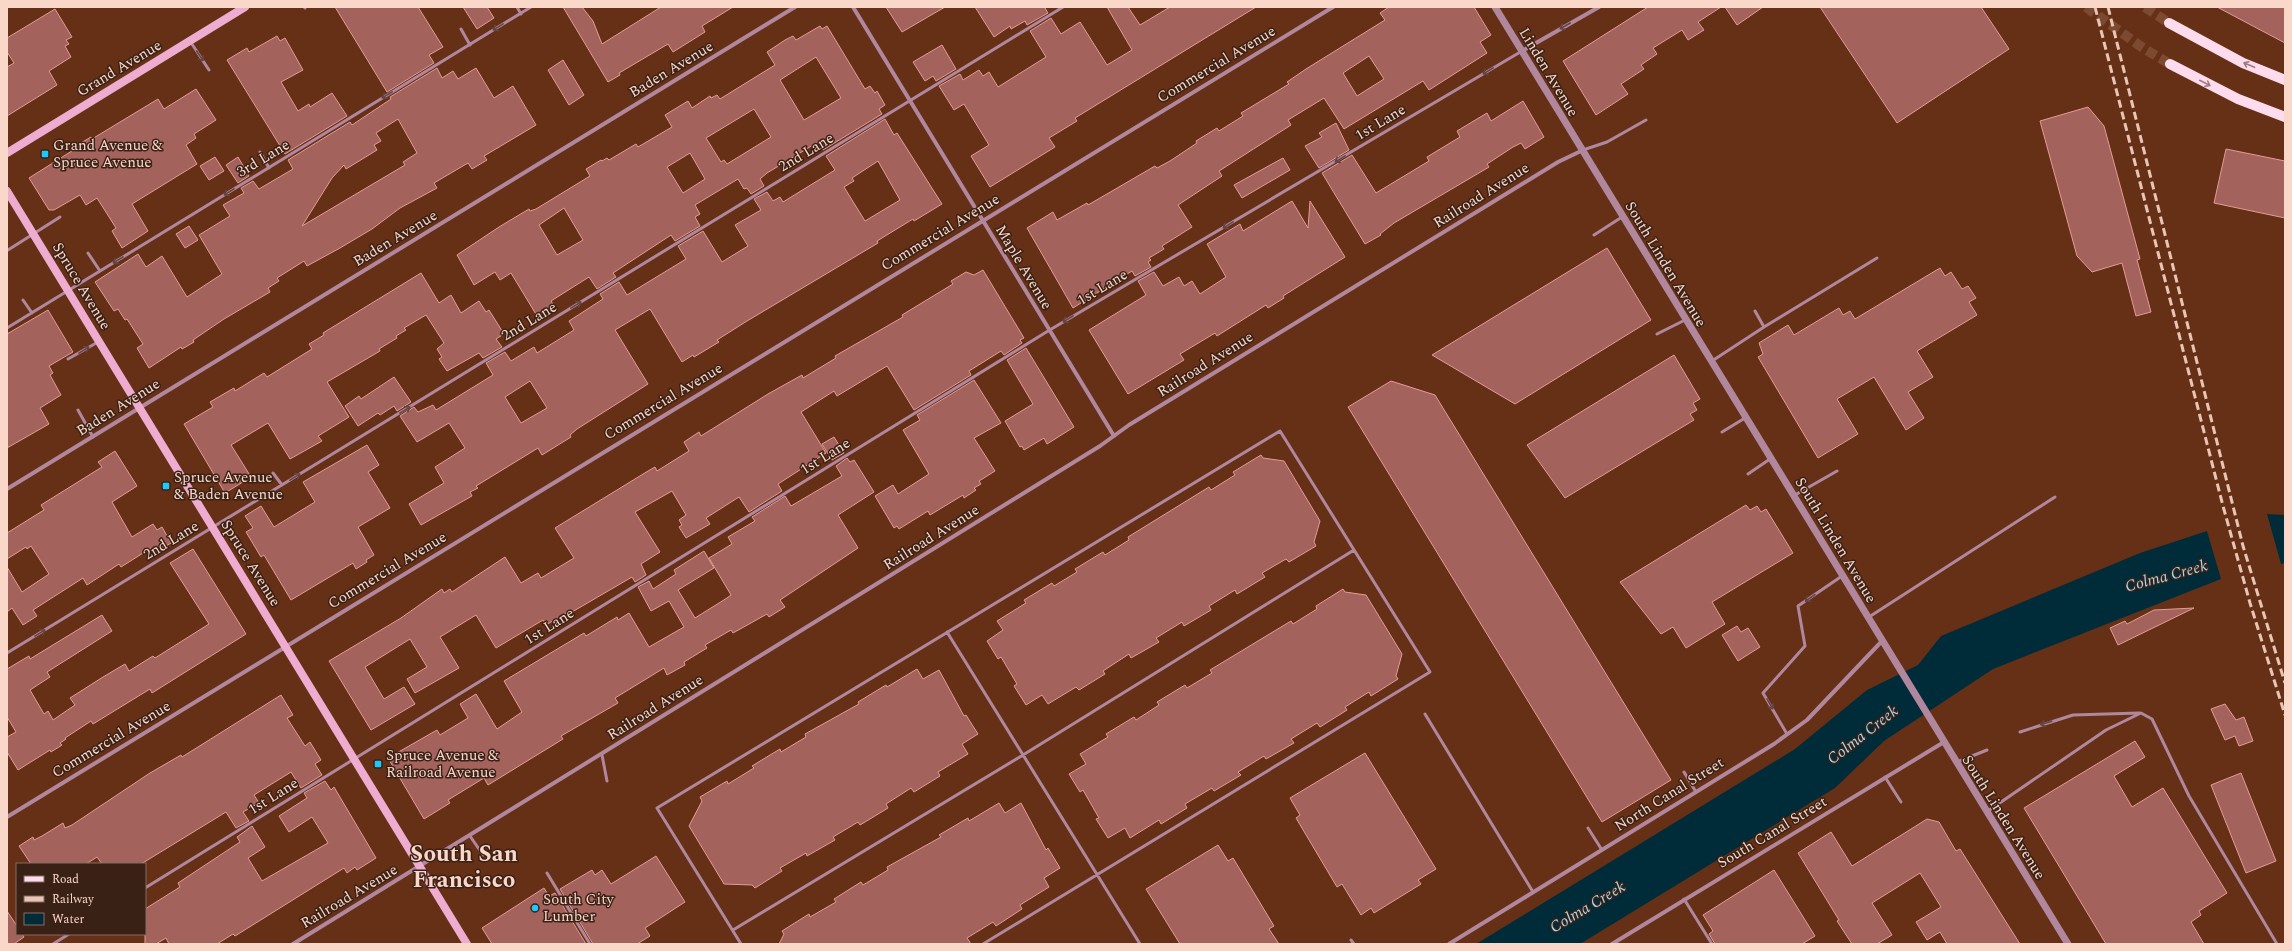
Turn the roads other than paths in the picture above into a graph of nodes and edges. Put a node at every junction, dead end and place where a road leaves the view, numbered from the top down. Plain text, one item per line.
1 (245, 7) edge
2 (517, 7) edge
3 (532, 7) edge
4 (795, 7) edge
5 (853, 7) edge
6 (1063, 7) edge
7 (1333, 7) edge
8 (1495, 7) edge
9 (1599, 7) edge
10 (521, 14) junction
11 (2169, 23) tunnel mouth
12 (461, 29) dead end
13 (190, 41) junction
14 (470, 45) junction
15 (1522, 51) junction
16 (2170, 64) tunnel mouth
17 (209, 70) dead end
18 (2285, 80) edge
19 (911, 101) junction
20 (2285, 117) edge
21 (1646, 120) dead end
22 (1581, 151) junction
23 (260, 152) dead end
24 (7, 153) edge
25 (269, 168) junction
26 (7, 191) edge
27 (60, 217) dead end
28 (1622, 217) junction
29 (982, 221) junction
30 (33, 233) junction
31 (1594, 235) dead end
32 (8, 250) dead end
33 (88, 253) dead end
34 (1877, 258) dead end
35 (100, 271) junction
36 (68, 291) junction
37 (23, 300) dead end
38 (1755, 311) dead end
39 (32, 313) junction
40 (1685, 320) junction
41 (1764, 327) junction
42 (7, 328) edge
43 (1048, 331) junction
44 (1657, 334) dead end
45 (99, 341) junction
46 (68, 360) dead end
47 (1711, 362) junction
48 (140, 408) junction
49 (78, 410) dead end
50 (1745, 418) junction
51 (1722, 432) dead end
52 (1114, 436) junction
53 (93, 437) junction
54 (1770, 459) junction
55 (1837, 471) dead end
56 (273, 473) dead end
57 (1748, 474) dead end
58 (282, 485) junction
59 (7, 489) edge
60 (1793, 496) junction
61 (2055, 497) dead end
62 (213, 527) junction
63 (1354, 550) junction
64 (1842, 576) junction
65 (1868, 618) junction
66 (947, 632) junction
67 (1882, 641) junction
68 (286, 646) junction
69 (7, 653) edge
70 (2140, 713) junction
71 (1425, 714) dead end
72 (2020, 732) dead end
73 (1787, 734) junction
74 (1944, 742) junction
75 (1987, 750) dead end
76 (602, 755) junction
77 (1023, 755) junction
78 (355, 759) junction
79 (1955, 762) junction
80 (1684, 772) dead end
81 (1885, 778) junction
82 (607, 781) dead end
83 (1696, 792) junction
84 (1901, 802) dead end
85 (1986, 812) junction
86 (7, 817) edge
87 (1588, 828) dead end
88 (470, 836) junction
89 (1602, 850) junction
90 (483, 855) dead end
91 (420, 867) junction
92 (547, 874) dead end
93 (1097, 874) junction
94 (146, 887) edge
95 (1533, 892) junction
96 (1684, 899) junction
97 (733, 930) junction
98 (67, 935) edge
99 (53, 944) edge
100 (293, 944) edge
101 (467, 944) edge
102 (590, 944) edge
103 (741, 944) edge
104 (983, 944) edge
105 (1140, 944) edge
106 (1449, 944) edge
107 (1612, 944) edge
108 (1712, 944) edge
109 (2068, 944) edge
110 (2277, 944) edge

1 - 13 main road, Grand Avenue
2 - 10 lane
3 - 10 lane, 3rd Lane
4 - 48 street, Baden Avenue
5 - 19 street, Maple Avenue
6 - 19 lane, 2nd Lane
7 - 29 street, Commercial Avenue
8 - 15 street, Linden Avenue
9 -> 15 street
10 -> 14 lane, 3rd Lane
18 -> 11 main road
12 - 14 lane
13 -> 17 lane
13 - 24 main road, Grand Avenue
14 -> 25 lane, 3rd Lane
15 - 22 street, Linden Avenue
15 -> 43 lane, 1st Lane
16 -> 20 main road
19 - 29 street, Maple Avenue
58 -> 19 lane, 2nd Lane
21 - 22 lane
22 - 28 street, South Linden Avenue
22 - 52 street, Railroad Avenue
23 - 25 lane
25 -> 35 lane, 3rd Lane
26 - 30 main road, Spruce Avenue
27 - 30 lane
28 - 31 lane
28 - 40 street, South Linden Avenue
29 - 43 street, Maple Avenue
29 - 68 street, Commercial Avenue
30 - 32 lane
30 - 36 main road, Spruce Avenue
33 - 35 lane
34 - 41 lane
35 - 36 lane, 3rd Lane
36 - 39 lane, 3rd Lane
36 - 45 main road, Spruce Avenue
37 - 39 lane
38 - 41 lane
39 - 42 lane, 3rd Lane
40 - 44 lane
40 - 47 street, South Linden Avenue
41 - 47 lane
43 - 52 street, Maple Avenue
43 - 78 lane, 1st Lane
46 -> 45 lane
45 - 48 main road, Spruce Avenue
47 - 50 street, South Linden Avenue
48 - 53 street, Baden Avenue
48 - 62 main road, Spruce Avenue
49 - 53 lane
50 - 51 lane
50 - 54 street, South Linden Avenue
52 - 76 street, Railroad Avenue
53 - 59 street, Baden Avenue
54 - 57 lane
54 - 60 street, South Linden Avenue
55 - 60 lane
56 - 58 lane
58 - 62 lane, 2nd Lane
60 - 64 street, South Linden Avenue
61 - 65 lane
62 - 68 main road, Spruce Avenue
69 -> 62 lane, 2nd Lane
63 - 66 lane
63 - 77 lane
63 - 93 lane
64 - 65 street, South Linden Avenue
64 -> 73 lane
65 - 67 street, South Linden Avenue
66 - 77 lane
66 - 97 lane
67 - 73 street, North Canal Street
67 - 74 street, South Linden Avenue
68 - 78 main road, Spruce Avenue
68 - 86 street, Commercial Avenue
70 -> 72 lane
70 - 85 lane
70 - 110 lane
71 - 95 lane
73 - 83 street, North Canal Street
74 - 79 street, South Linden Avenue
74 - 81 street, South Canal Street
75 - 79 lane
76 - 82 lane
76 - 88 street, Railroad Avenue
77 - 93 lane
77 - 97 lane
78 - 91 main road, Spruce Avenue
78 - 94 lane, 1st Lane
79 - 85 street, South Linden Avenue
80 - 83 lane
81 - 84 lane
81 - 96 street, South Canal Street
83 - 89 street, North Canal Street
85 - 109 street, South Linden Avenue
87 - 89 lane
88 - 90 lane
88 - 91 street, Railroad Avenue
89 - 95 street, North Canal Street
91 - 100 street, Railroad Avenue
91 - 101 main road, Spruce Avenue
92 - 102 lane
93 - 104 lane
93 - 105 lane
95 - 106 street, North Canal Street
96 - 107 street, South Canal Street
96 - 108 lane
97 - 103 lane
98 - 99 lane

